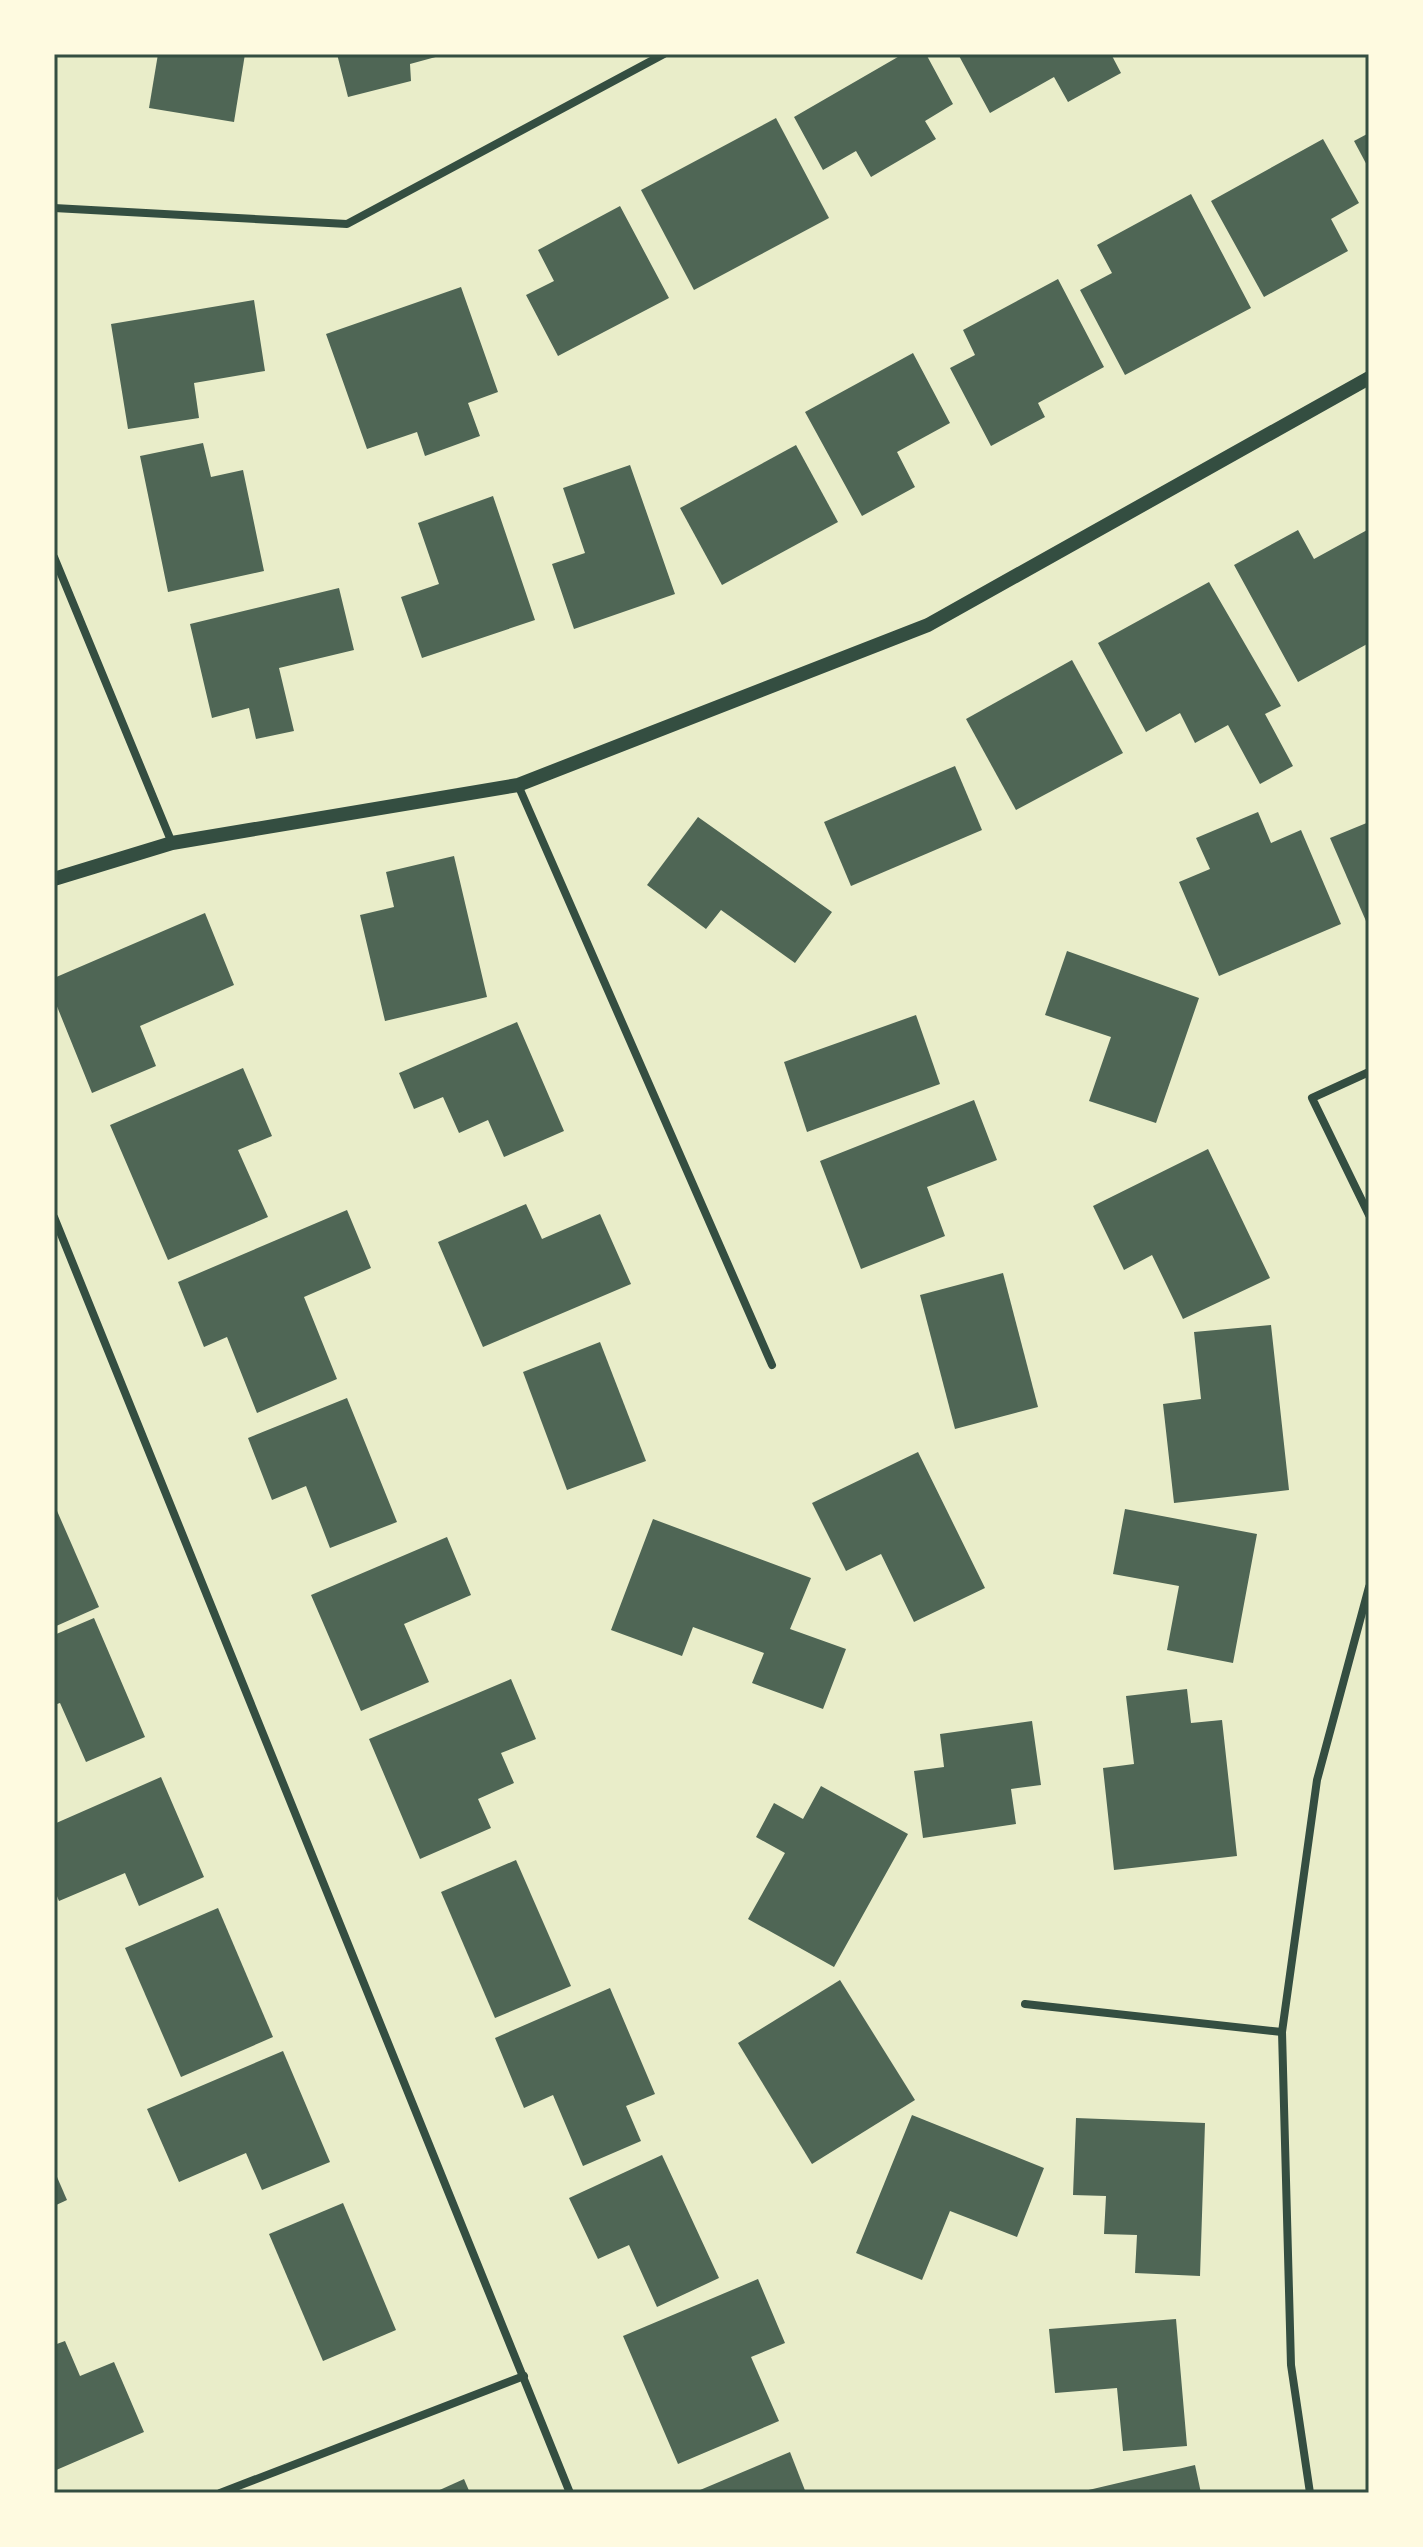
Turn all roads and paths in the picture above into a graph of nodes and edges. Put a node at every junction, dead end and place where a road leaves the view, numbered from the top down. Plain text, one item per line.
1 (664, 54) edge
2 (54, 208) edge
3 (1369, 378) edge
4 (54, 557) edge
5 (518, 785) junction
6 (172, 843) junction
7 (54, 879) edge
8 (1369, 1072) edge
9 (1369, 1215) edge
10 (54, 1217) edge
11 (772, 1365) dead end
12 (1369, 1587) edge
13 (1025, 2004) dead end
14 (1282, 2032) junction
15 (524, 2376) junction
16 (220, 2493) edge
17 (570, 2493) edge
18 (1310, 2493) edge

1 - 2 street
3 - 5 street
4 - 6 street
5 - 6 street
5 - 11 street
6 - 7 street
8 - 9 street
10 - 15 street
12 - 14 street
13 - 14 street
14 - 18 street
15 - 16 street
15 - 17 street

